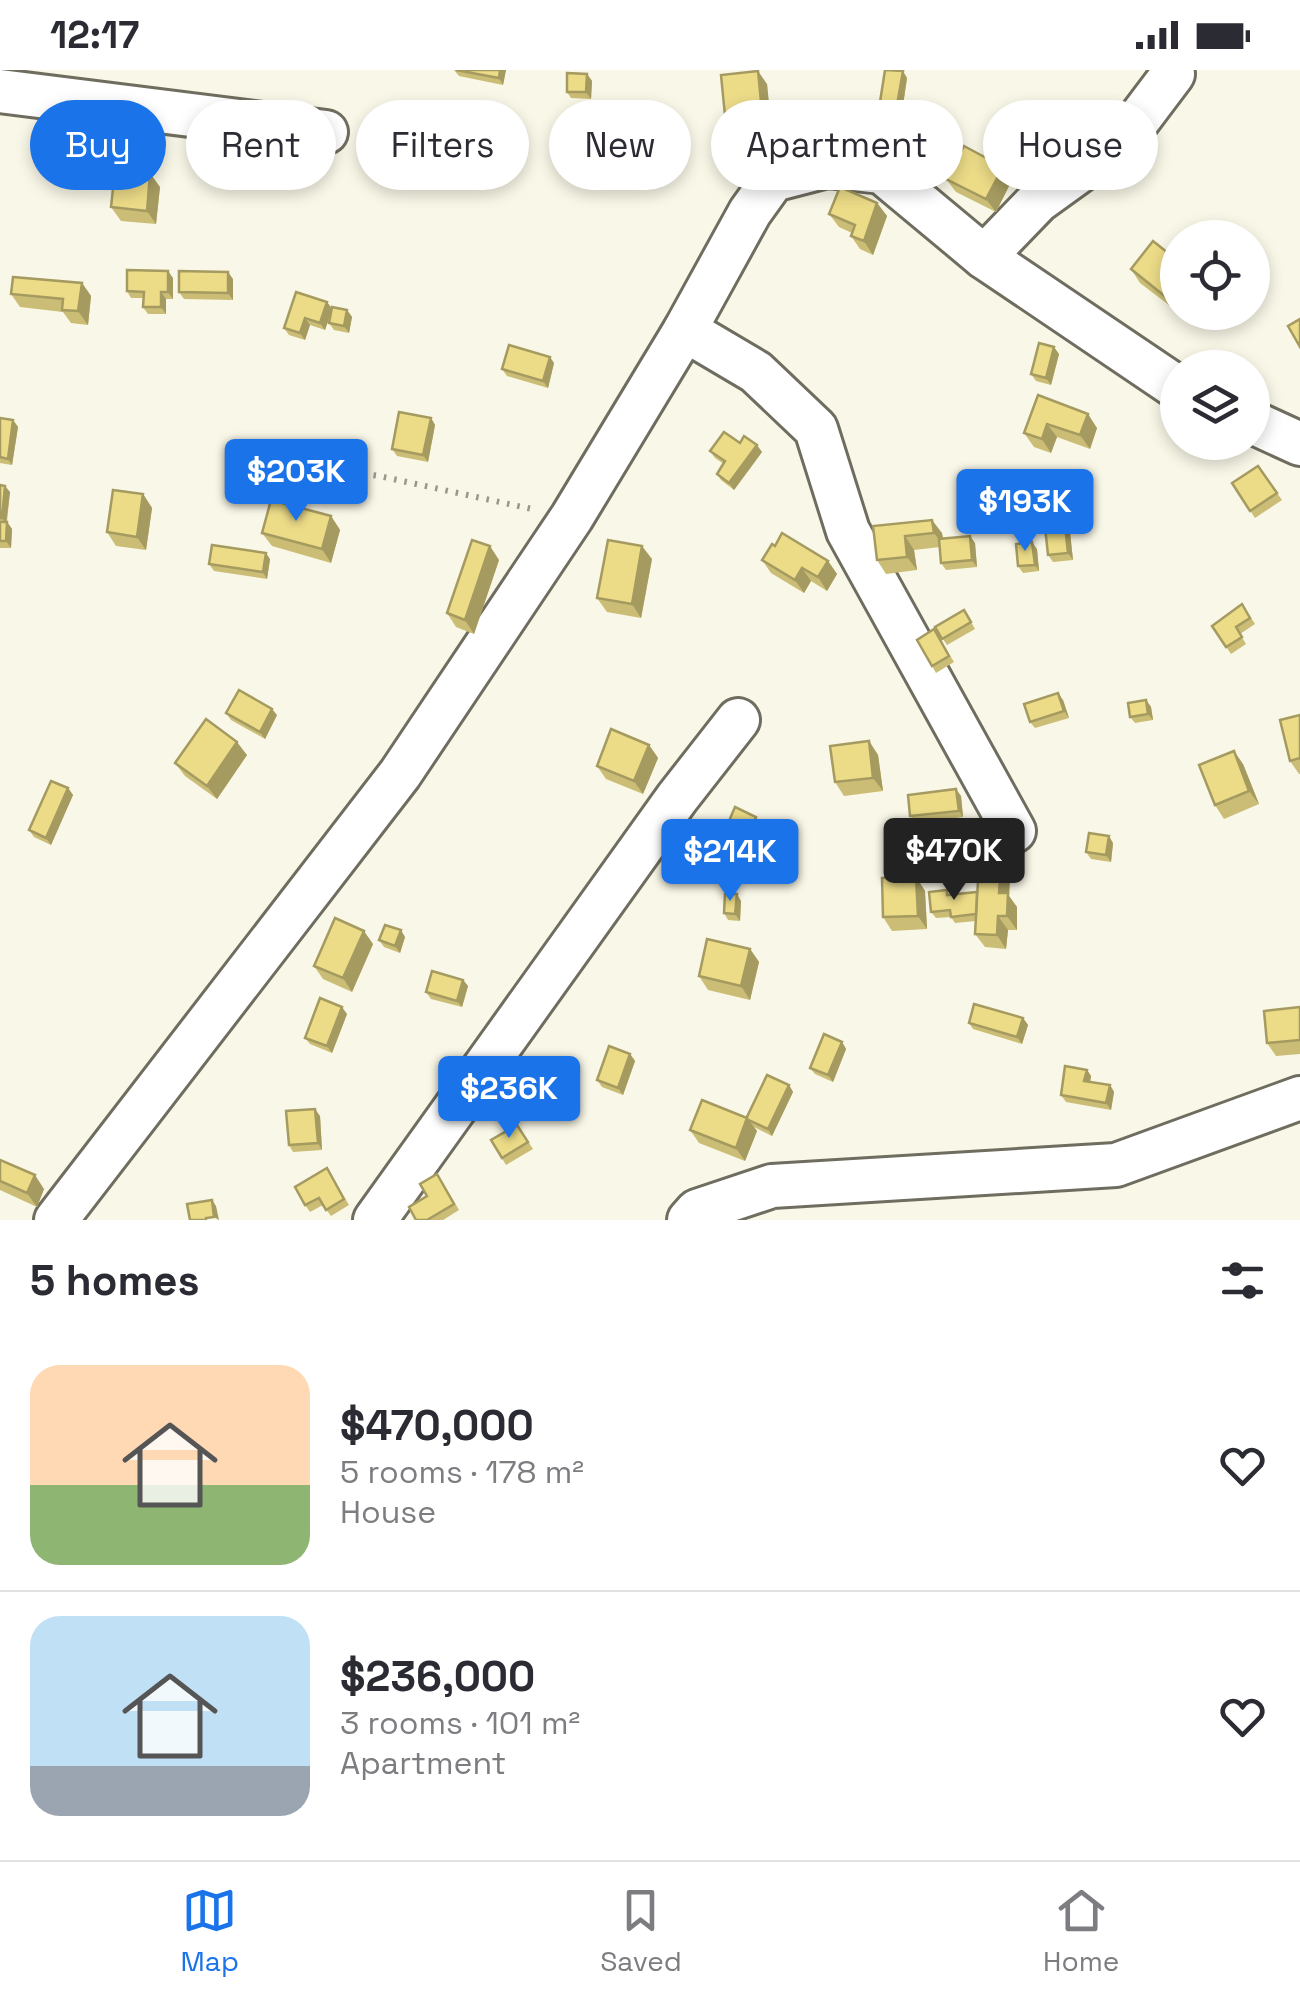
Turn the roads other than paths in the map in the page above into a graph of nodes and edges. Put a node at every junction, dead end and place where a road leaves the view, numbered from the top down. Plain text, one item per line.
1 (1172, 71) edge
2 (0, 91) edge
3 (186, 114) edge
4 (984, 256) junction
5 (685, 330) junction
6 (1160, 376) edge
7 (1270, 430) edge
8 (1300, 444) edge
9 (738, 720) dead end
10 (1014, 831) dead end
11 (1300, 1098) edge
12 (56, 1220) edge
13 (375, 1220) edge
14 (689, 1220) edge

1 - 4 street
2 - 3 street
4 - 5 street
4 - 6 street
5 - 10 street
5 - 12 street
7 - 8 street
9 - 13 street
11 - 14 street

